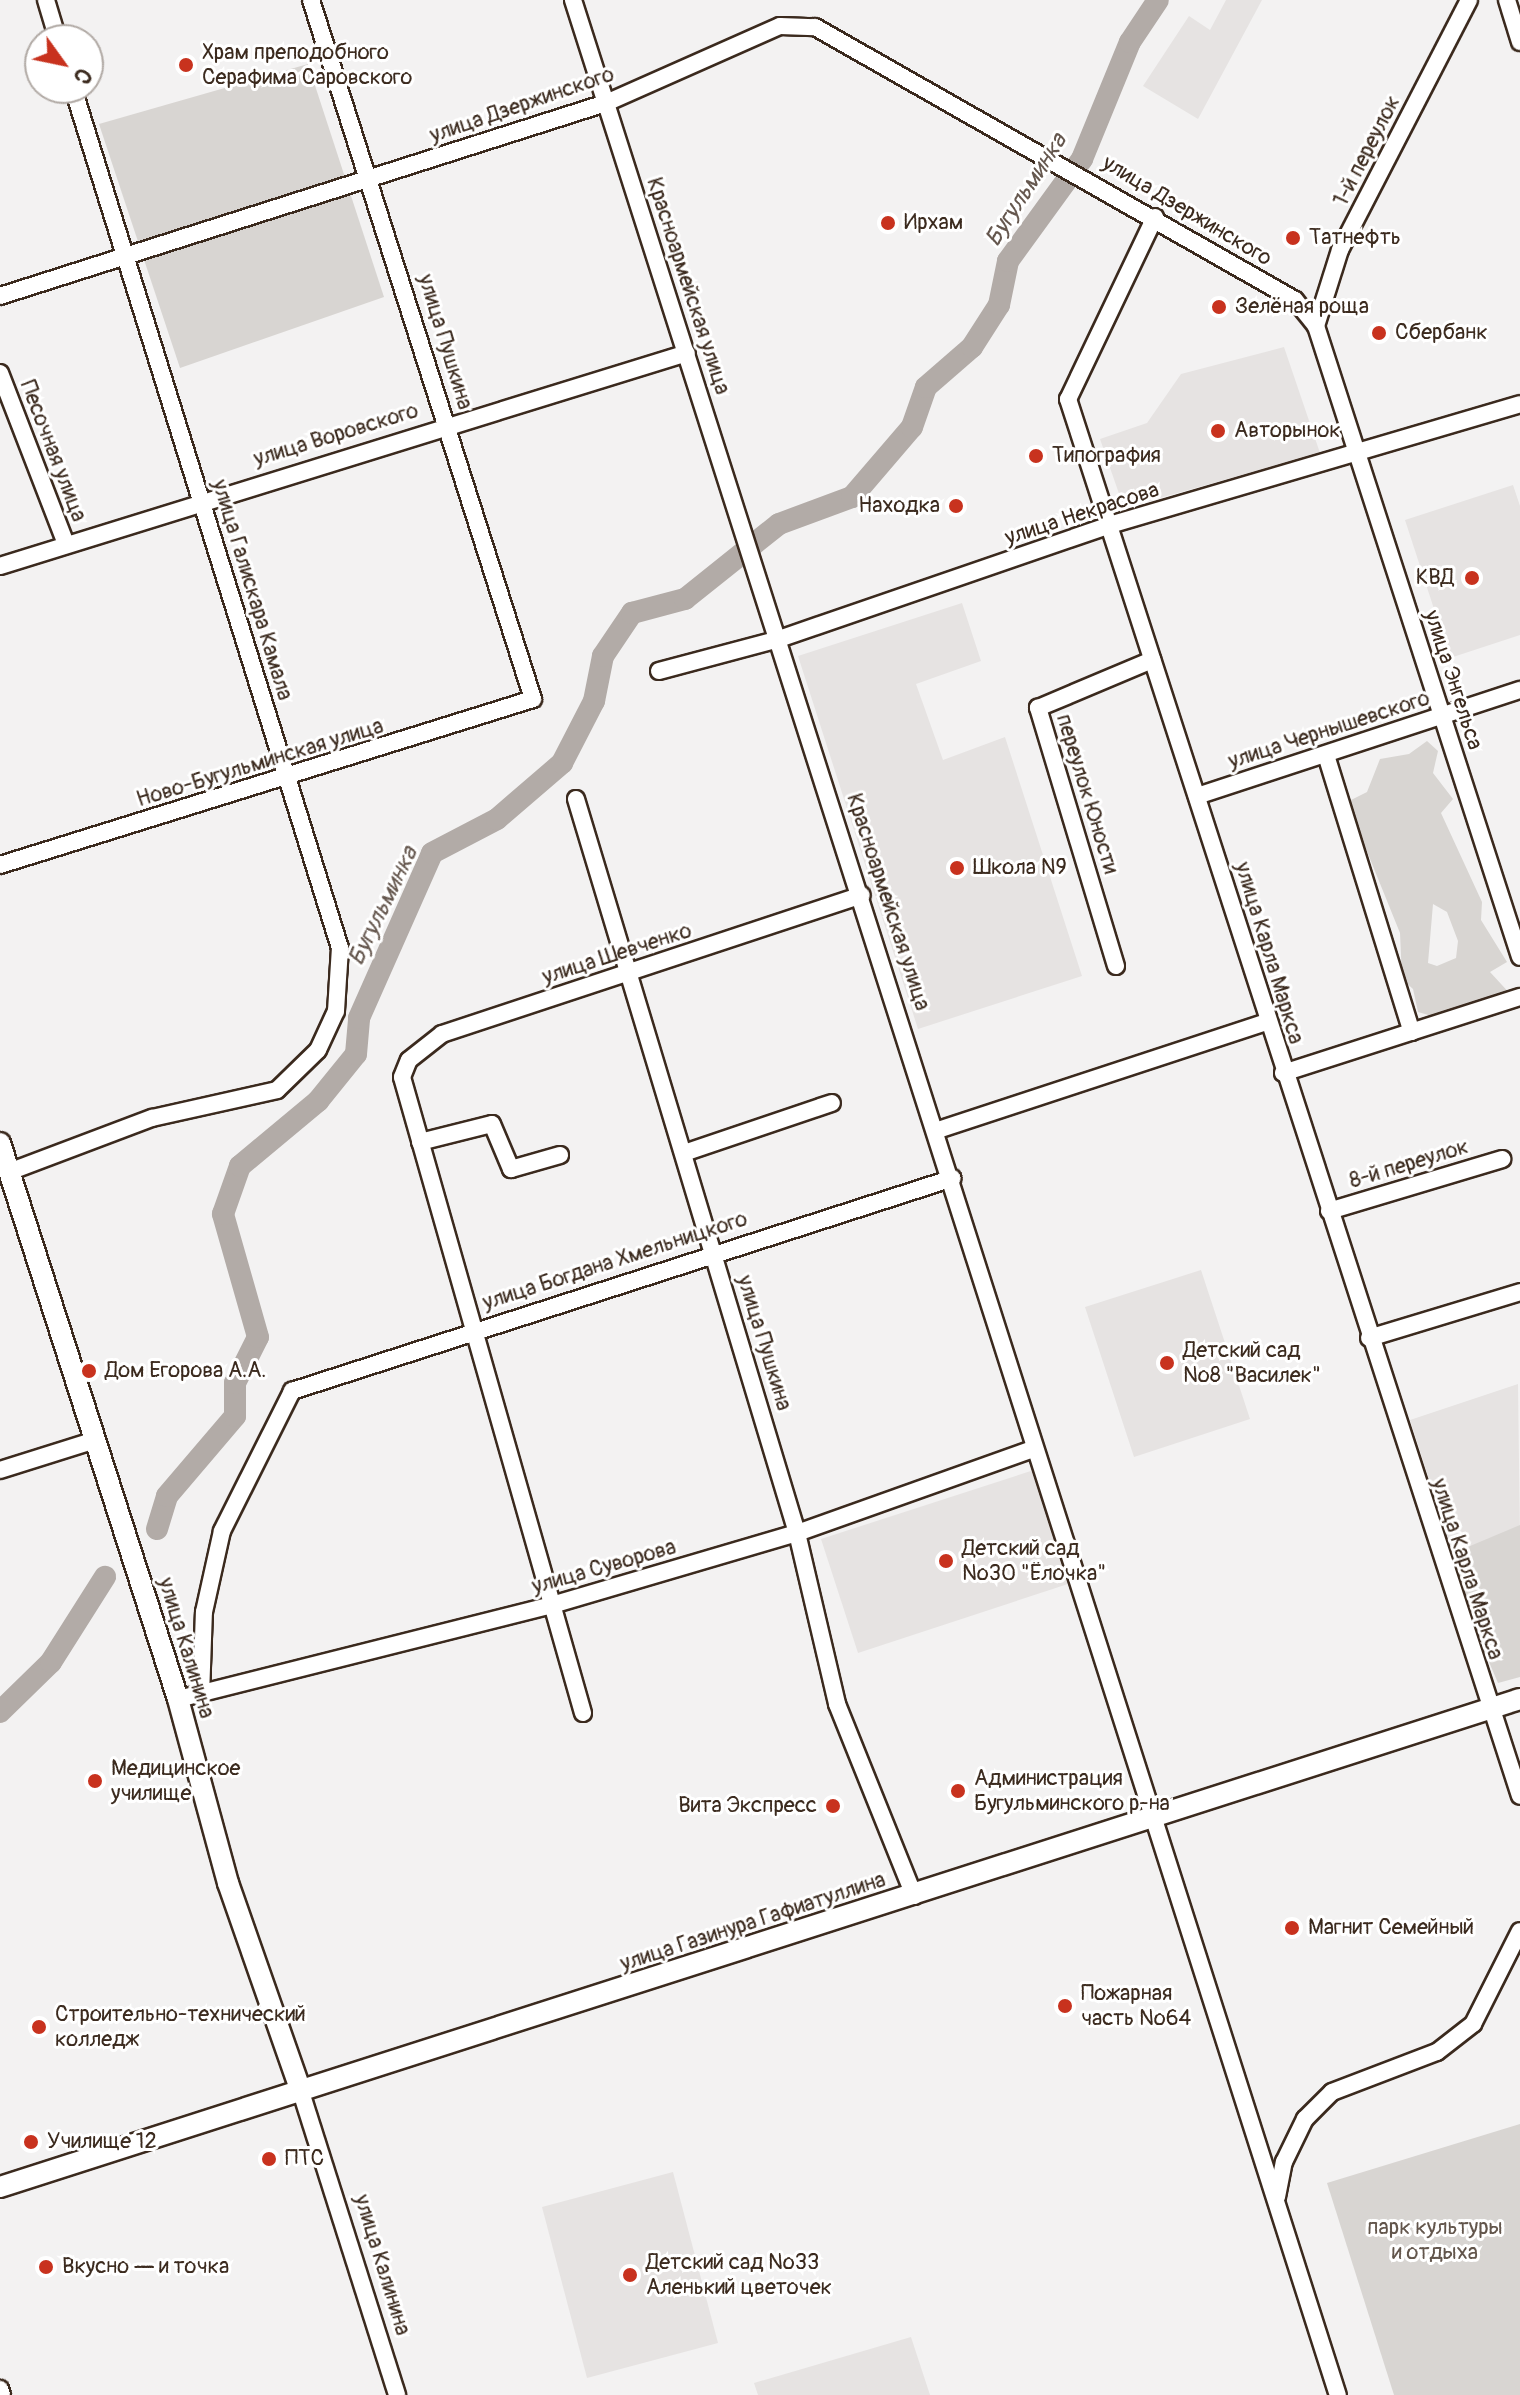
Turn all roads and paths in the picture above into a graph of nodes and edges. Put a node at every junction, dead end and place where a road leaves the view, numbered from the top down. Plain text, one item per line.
1 (46, 0) edge
2 (311, 0) edge
3 (573, 0) edge
4 (1469, 0) edge
5 (1507, 0) edge
6 (53, 24) edge
7 (1520, 42) edge
8 (606, 103) junction
9 (78, 104) edge
10 (371, 178) junction
11 (1155, 217) junction
12 (126, 256) junction
13 (0, 296) edge
14 (1316, 326) junction
15 (687, 353) junction
16 (0, 373) edge
17 (1520, 404) edge
18 (448, 424) junction
19 (1354, 456) junction
20 (201, 499) junction
21 (1113, 524) junction
22 (66, 544) junction
23 (0, 566) edge
24 (779, 639) junction
25 (1152, 660) junction
26 (659, 671) dead end
27 (1520, 690) edge
28 (533, 699) joint
29 (1442, 717) junction
30 (1326, 755) junction
31 (287, 779) junction
32 (1197, 796) junction
33 (576, 799) dead end
34 (0, 865) edge
35 (862, 895) junction
36 (1520, 957) edge
37 (1116, 966) dead end
38 (629, 974) junction
39 (1520, 997) edge
40 (1266, 1022) junction
41 (1412, 1032) junction
42 (1283, 1073) junction
43 (832, 1103) dead end
44 (938, 1130) junction
45 (420, 1142) junction
46 (684, 1153) junction
47 (560, 1155) dead end
48 (3, 1158) edge
49 (1502, 1159) dead end
50 (953, 1178) junction
51 (1329, 1211) junction
52 (714, 1252) junction
53 (1520, 1292) edge
54 (474, 1330) junction
55 (1369, 1338) junction
56 (95, 1440) junction
57 (1033, 1449) junction
58 (0, 1470) edge
59 (797, 1533) junction
60 (552, 1605) junction
61 (201, 1696) junction
62 (178, 1699) junction
63 (1520, 1699) edge
64 (1488, 1711) junction
65 (583, 1713) dead end
66 (1520, 1796) edge
67 (1155, 1819) junction
68 (914, 1896) junction
69 (1520, 1931) edge
70 (301, 2092) junction
71 (0, 2187) edge
72 (1277, 2203) junction
73 (397, 2395) edge
74 (1338, 2395) edge

1 - 6 street
2 - 10 street, улица Пушкина
3 - 8 street, Красноармейская улица
4 - 14 street, 1-й переулок
5 - 7 street
8 - 10 street, улица Дзержинского
8 - 11 street, улица Дзержинского
8 - 15 street, Красноармейская улица
9 - 12 street, улица Галискара Камала
10 - 12 street, улица Дзержинского
10 - 18 street, улица Пушкина
11 - 14 street, улица Дзержинского
11 - 21 street, улица Карла Маркса
12 - 13 street, улица Дзержинского
12 - 20 street, улица Галискара Камала
14 - 19 street, улица Энгельса
15 - 18 street, улица Воровского
15 - 24 street, Красноармейская улица
16 - 22 street, Песочная улица
17 - 19 street, улица Некрасова
18 - 20 street, улица Воровского
18 - 28 street, улица Пушкина
19 - 21 street, улица Некрасова
19 - 29 street, улица Энгельса
20 - 22 street, улица Воровского
20 - 31 street, улица Галискара Камала
21 - 24 street, улица Некрасова
21 - 25 street, улица Карла Маркса
22 - 23 street, улица Воровского
24 - 26 street, улица Некрасова
24 - 35 street, Красноармейская улица
25 - 32 street, улица Карла Маркса
25 - 37 street, переулок Юности
27 - 29 street, улица Чернышевского
28 - 31 street, Ново-Бугульминская улица
29 - 30 street, улица Чернышевского
29 - 36 street, улица Энгельса
30 - 32 street, улица Чернышевского
30 - 41 street
31 - 34 street, Ново-Бугульминская улица
31 - 48 street, улица Галискара Камала
32 - 40 street, улица Карла Маркса
33 - 38 street, улица Пушкина
35 - 38 street, улица Шевченко
35 - 44 street, Красноармейская улица
38 - 45 street, улица Шевченко
38 - 46 street, улица Пушкина
39 - 41 street
40 - 42 street, улица Карла Маркса
40 - 44 street
41 - 42 street
42 - 51 street, улица Карла Маркса
43 - 46 street
44 - 50 street, Красноармейская улица
45 - 47 street
45 - 54 street
46 - 52 street, улица Пушкина
48 - 56 main road, улица Калинина
49 - 51 street, 8-й переулок
50 - 52 street, улица Богдана Хмельницкого
50 - 57 street, Красноармейская улица
51 - 55 street, улица Карла Маркса
52 - 54 street, улица Богдана Хмельницкого
52 - 59 street, улица Пушкина
53 - 55 street
54 - 60 street
54 - 61 street, улица Богдана Хмельницкого
55 - 64 street, улица Карла Маркса
56 - 58 street
56 - 62 main road, улица Калинина
57 - 59 street, улица Суворова
57 - 67 street, Красноармейская улица
59 - 60 street, улица Суворова
59 - 68 street, улица Пушкина
60 - 61 street, улица Суворова
60 - 65 street
61 - 62 street, улица Суворова
62 - 70 main road, улица Калинина
63 - 64 main road, улица Газинура Гафиатуллина
64 - 66 street, улица Карла Маркса
64 - 67 main road, улица Газинура Гафиатуллина
67 - 68 main road, улица Газинура Гафиатуллина
67 - 72 street, Красноармейская улица
68 - 70 main road, улица Газинура Гафиатуллина
69 - 72 street
70 - 71 main road, улица Газинура Гафиатуллина
70 - 73 street, улица Калинина
72 - 74 street

